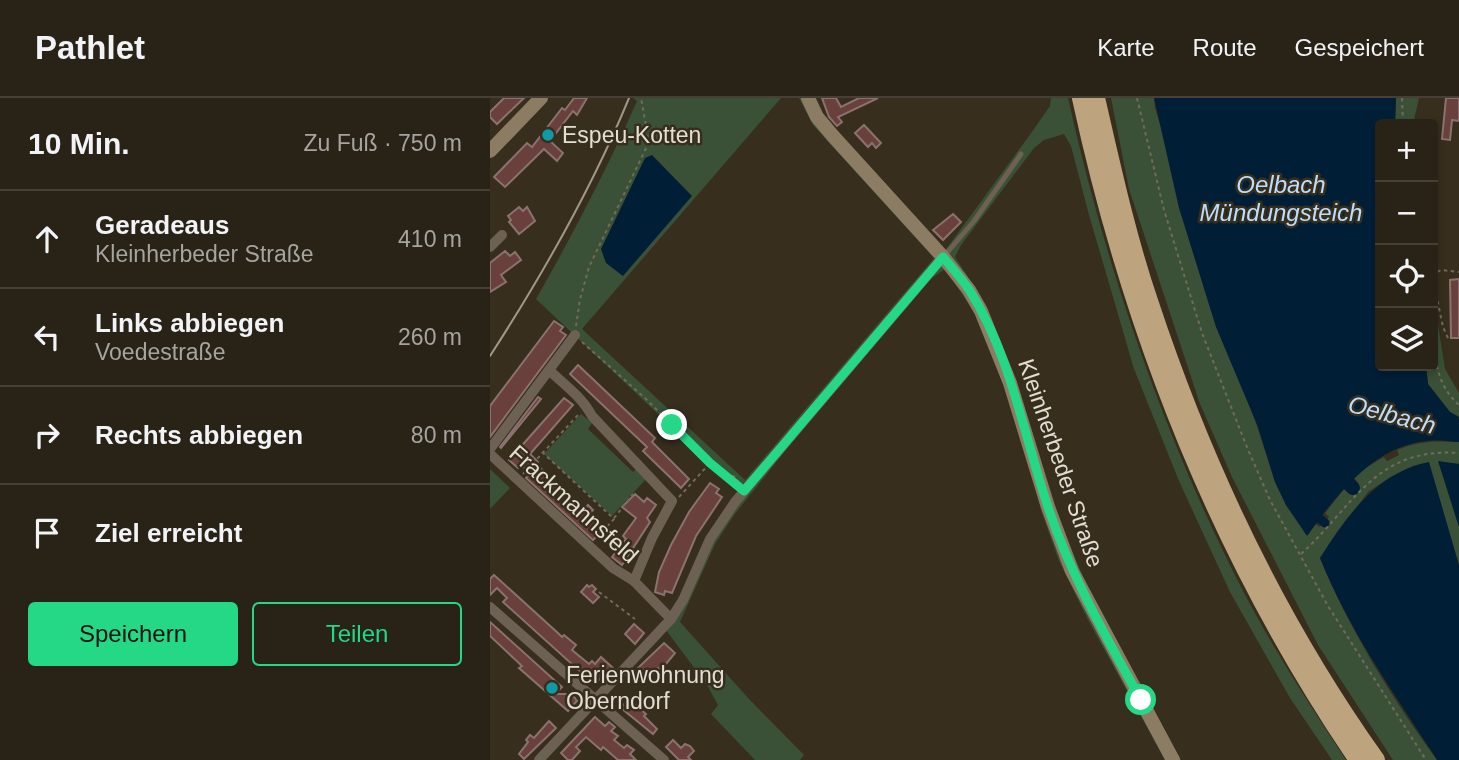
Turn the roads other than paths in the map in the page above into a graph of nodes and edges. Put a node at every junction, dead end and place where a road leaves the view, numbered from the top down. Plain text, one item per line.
1 (541, 98) edge
2 (808, 98) edge
3 (1081, 98) edge
4 (1096, 98) edge
5 (492, 145) edge
6 (1021, 154) dead end
7 (502, 235) dead end
8 (490, 247) edge
9 (943, 257) junction
10 (575, 335) road end
11 (550, 371) junction
12 (490, 452) edge
13 (634, 581) junction
14 (490, 607) edge
15 (671, 619) junction
16 (595, 700) junction
17 (539, 760) edge
18 (664, 760) edge
19 (1173, 760) edge
20 (1359, 760) edge
21 (1376, 760) edge

1 - 5 street
2 - 9 street, Kleinherbeder Straße
3 - 20 highway
4 - 21 highway
6 - 9 lane
7 - 8 street
9 - 15 street
9 - 19 street, Kleinherbeder Straße
10 - 11 street, Frackmannsfeld
11 - 12 street, Frackmannsfeld
11 - 13 street, Frackmannsfeld
12 - 13 street, Frackmannsfeld
13 - 15 street, Frackmannsfeld
14 - 16 street
15 - 16 street
16 - 17 street
16 - 18 street

